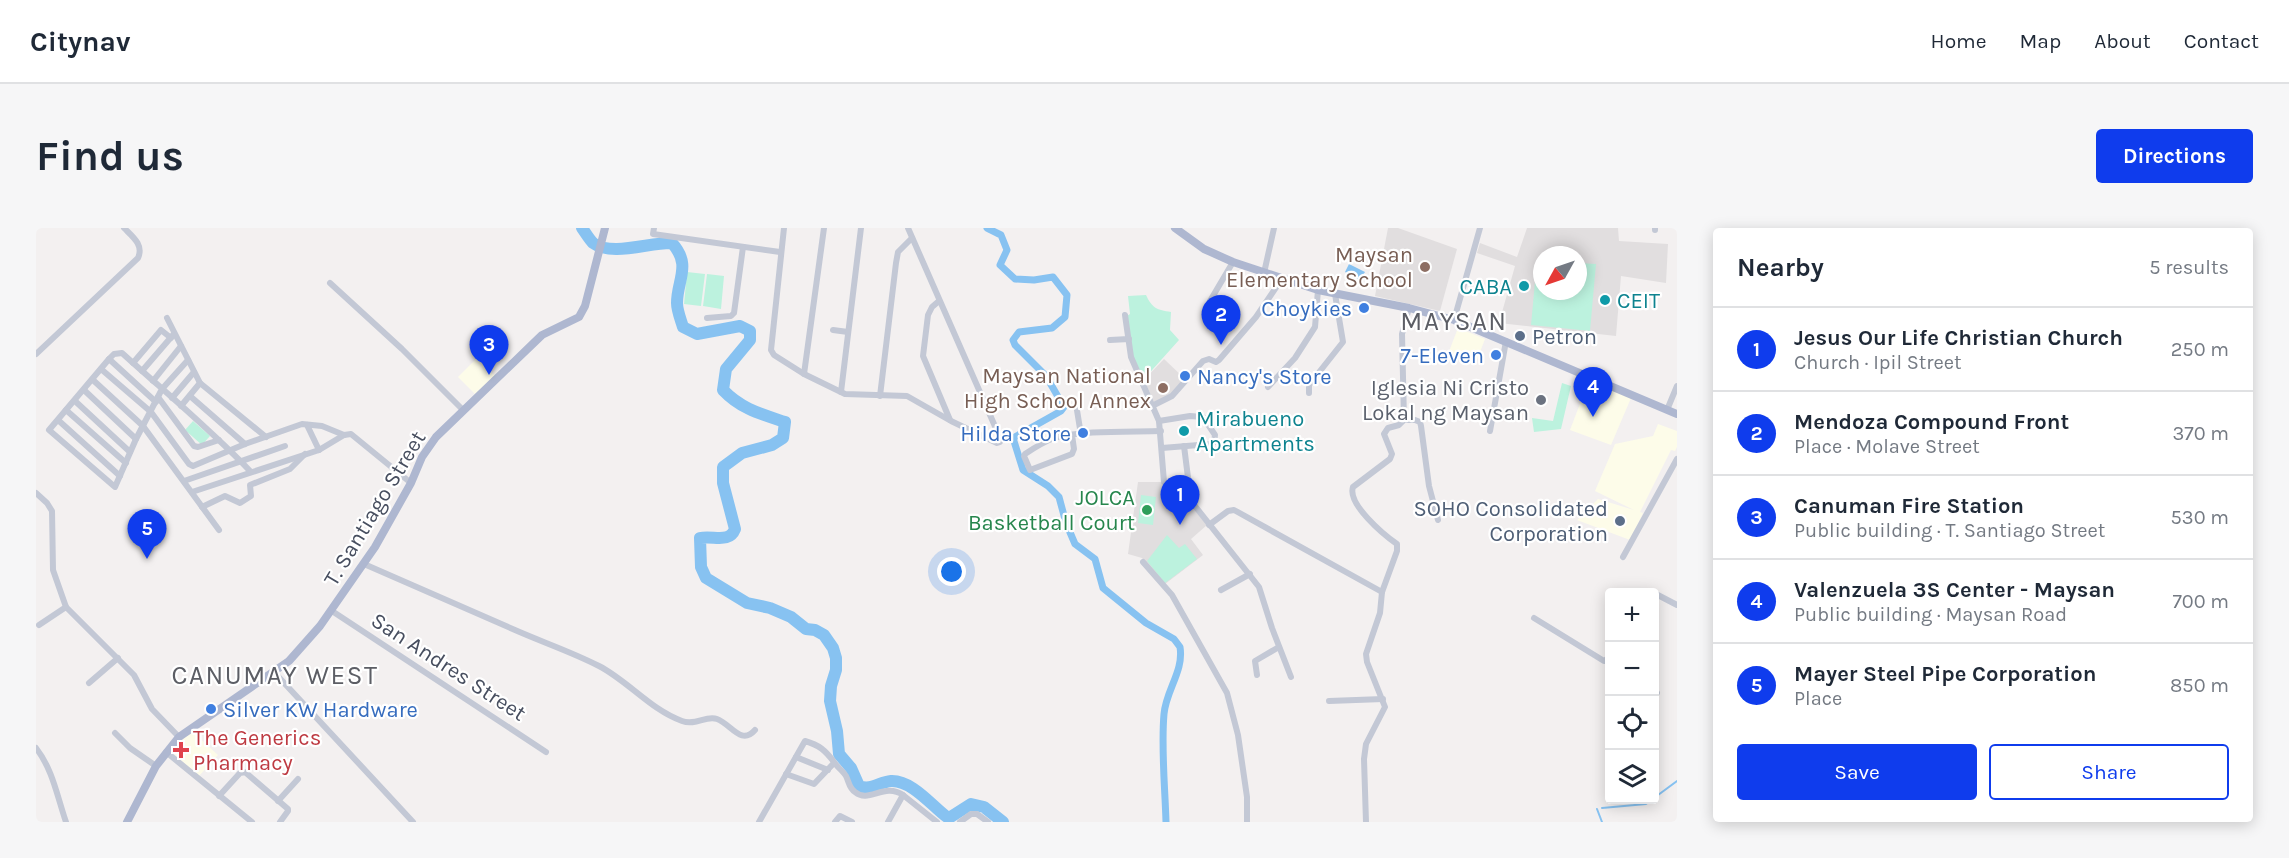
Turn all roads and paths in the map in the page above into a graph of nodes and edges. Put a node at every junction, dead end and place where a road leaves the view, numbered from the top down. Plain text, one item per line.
1 (124, 228) edge
2 (784, 228) edge
3 (824, 228) edge
4 (861, 228) edge
5 (908, 228) edge
6 (1175, 228) edge
7 (1274, 228) edge
8 (1480, 228) edge
9 (605, 231) edge
10 (654, 231) edge
11 (912, 238) junction
12 (743, 247) junction
13 (780, 252) junction
14 (1233, 263) junction
15 (1264, 273) junction
16 (1281, 280) junction
17 (330, 283) dead end
18 (1318, 291) junction
19 (1336, 296) junction
20 (939, 301) junction
21 (1210, 301) dead end
22 (1409, 308) junction
23 (1125, 315) dead end
24 (167, 318) dead end
25 (707, 318) dead end
26 (1454, 320) junction
27 (833, 330) dead end
28 (848, 332) junction
29 (173, 335) junction
30 (1129, 339) junction
31 (1110, 340) dead end
32 (1506, 341) junction
33 (181, 346) junction
34 (36, 354) edge
35 (109, 359) junction
36 (188, 360) junction
37 (133, 363) junction
38 (101, 369) junction
39 (142, 371) junction
40 (194, 372) junction
41 (804, 374) junction
42 (93, 380) junction
43 (153, 381) junction
44 (200, 383) junction
45 (1677, 386) edge
46 (1268, 387) dead end
47 (162, 389) junction
48 (84, 390) junction
49 (841, 392) junction
50 (1309, 393) dead end
51 (190, 396) junction
52 (880, 396) junction
53 (172, 398) junction
54 (75, 400) junction
55 (157, 400) junction
56 (1076, 404) dead end
57 (1154, 405) junction
58 (181, 406) junction
59 (66, 410) junction
60 (463, 410) junction
61 (1667, 410) junction
62 (151, 412) junction
63 (1677, 414) edge
64 (58, 420) junction
65 (1404, 420) junction
66 (951, 421) junction
67 (1160, 421) junction
68 (307, 425) junction
69 (143, 426) junction
70 (1161, 431) junction
71 (1490, 431) dead end
72 (344, 435) junction
73 (1072, 435) junction
74 (1082, 435) junction
75 (266, 437) junction
76 (136, 439) junction
77 (219, 440) junction
78 (245, 444) junction
79 (285, 446) dead end
80 (1184, 446) junction
81 (1162, 448) junction
82 (319, 450) junction
83 (230, 451) junction
84 (130, 452) junction
85 (305, 454) junction
86 (1677, 459) edge
87 (241, 461) junction
88 (126, 463) junction
89 (250, 471) junction
90 (120, 476) junction
91 (184, 481) junction
92 (1164, 482) dead end
93 (411, 483) junction
94 (192, 492) junction
95 (36, 493) edge
96 (202, 507) junction
97 (1438, 520) dead end
98 (1209, 525) junction
99 (219, 530) dead end
100 (1623, 556) dead end
101 (1143, 562) dead end
102 (364, 564) junction
103 (1250, 574) junction
104 (1221, 590) dead end
105 (1382, 592) junction
106 (1659, 596) edge
107 (1677, 605) edge
108 (66, 607) junction
109 (332, 611) junction
110 (1534, 618) dead end
111 (39, 625) dead end
112 (1280, 647) junction
113 (118, 658) junction
114 (1605, 660) edge
115 (274, 672) junction
116 (1257, 675) dead end
117 (1291, 677) dead end
118 (89, 683) dead end
119 (1383, 699) junction
120 (1329, 701) dead end
121 (755, 730) dead end
122 (115, 733) dead end
123 (179, 737) junction
124 (36, 748) edge
125 (166, 752) junction
126 (546, 752) dead end
127 (796, 757) junction
128 (834, 763) junction
129 (156, 766) junction
130 (828, 770) junction
131 (786, 774) junction
132 (298, 779) dead end
133 (903, 795) junction
134 (219, 796) junction
135 (278, 801) junction
136 (129, 821) edge
137 (66, 822) edge
138 (252, 822) edge
139 (280, 822) edge
140 (413, 822) edge
141 (759, 822) edge
142 (835, 822) edge
143 (852, 822) edge
144 (888, 822) edge
145 (937, 822) edge
146 (960, 822) edge
147 (988, 822) edge
148 (1247, 822) edge
149 (1366, 822) edge

1 - 34 street
2 - 13 street
3 - 41 street
4 - 28 street
5 - 11 street
6 - 14 main road
7 - 15 street
8 - 26 street
9 - 60 main road, T. Santiago Street
10 - 12 street
11 - 20 street
11 - 52 street
12 - 13 street
12 - 25 street
13 - 41 street
14 - 15 main road
14 - 21 street
15 - 16 main road
16 - 18 main road
16 - 57 street
17 - 60 street
18 - 19 main road
18 - 46 street
19 - 22 main road
19 - 50 street
20 - 66 street
20 - 66 street
22 - 26 main road
22 - 65 street
23 - 30 street
24 - 29 street
26 - 32 main road
27 - 28 street
28 - 49 street
29 - 33 street
29 - 37 street
29 - 39 street
30 - 31 street
30 - 57 street
32 - 61 main road
32 - 71 street
33 - 36 street
33 - 43 street
35 - 37 street
35 - 38 street
35 - 55 street
36 - 40 street
36 - 47 street
37 - 39 street
38 - 42 street
38 - 62 street
39 - 43 street
40 - 44 street
40 - 53 street
41 - 49 street
42 - 48 street
42 - 69 street
43 - 47 street
44 - 51 street
44 - 75 street
45 - 61 street
47 - 53 street
47 - 55 street
48 - 54 street
48 - 76 street
49 - 52 street
51 - 58 street
51 - 78 street
52 - 66 street
53 - 58 street
54 - 59 street
54 - 84 street
55 - 62 street
55 - 77 street
56 - 74 street
57 - 67 street
58 - 77 street
59 - 64 street
59 - 88 street
60 - 93 main road, T. Santiago Street
61 - 63 main road
62 - 69 street
62 - 83 street
64 - 90 street
64 - 90 street
65 - 97 street
65 - 105 street
67 - 70 street
67 - 80 street
68 - 72 street
68 - 75 street
68 - 82 street
69 - 76 street
69 - 91 street
70 - 74 street
70 - 81 street
72 - 82 street
72 - 93 street
73 - 73 street
73 - 74 street
75 - 78 street
76 - 84 street
77 - 83 street
78 - 83 street
79 - 87 street
80 - 81 street
80 - 98 street
81 - 92 street
82 - 85 street
83 - 87 street
84 - 88 street
85 - 89 street
85 - 96 street
86 - 100 street
87 - 89 street
87 - 91 street
88 - 90 street
89 - 94 street
91 - 94 street
93 - 102 main road, T. Santiago Street
94 - 96 street
95 - 108 street
96 - 99 street
98 - 103 street
98 - 105 street
101 - 148 street
102 - 109 main road, T. Santiago Street
102 - 121 street
103 - 104 street
103 - 112 street
105 - 119 street
106 - 107 street
108 - 111 street
108 - 113 street
109 - 115 main road, T. Santiago Street
109 - 126 street, San Andres Street
110 - 114 street
112 - 116 street
112 - 117 street
113 - 118 street
113 - 123 street
115 - 123 main road, T. Santiago Street
115 - 140 street
119 - 120 street
119 - 149 street
122 - 129 street
123 - 125 main road, T. Santiago Street
124 - 137 street
125 - 129 main road, T. Santiago Street
125 - 134 street
127 - 128 street
127 - 130 street
127 - 131 street
128 - 130 street
128 - 133 street
129 - 136 main road, T. Santiago Street
130 - 131 street
131 - 141 street
132 - 135 street
133 - 144 street
133 - 145 street
134 - 135 street
134 - 138 street
135 - 139 street
142 - 143 street
146 - 147 street

